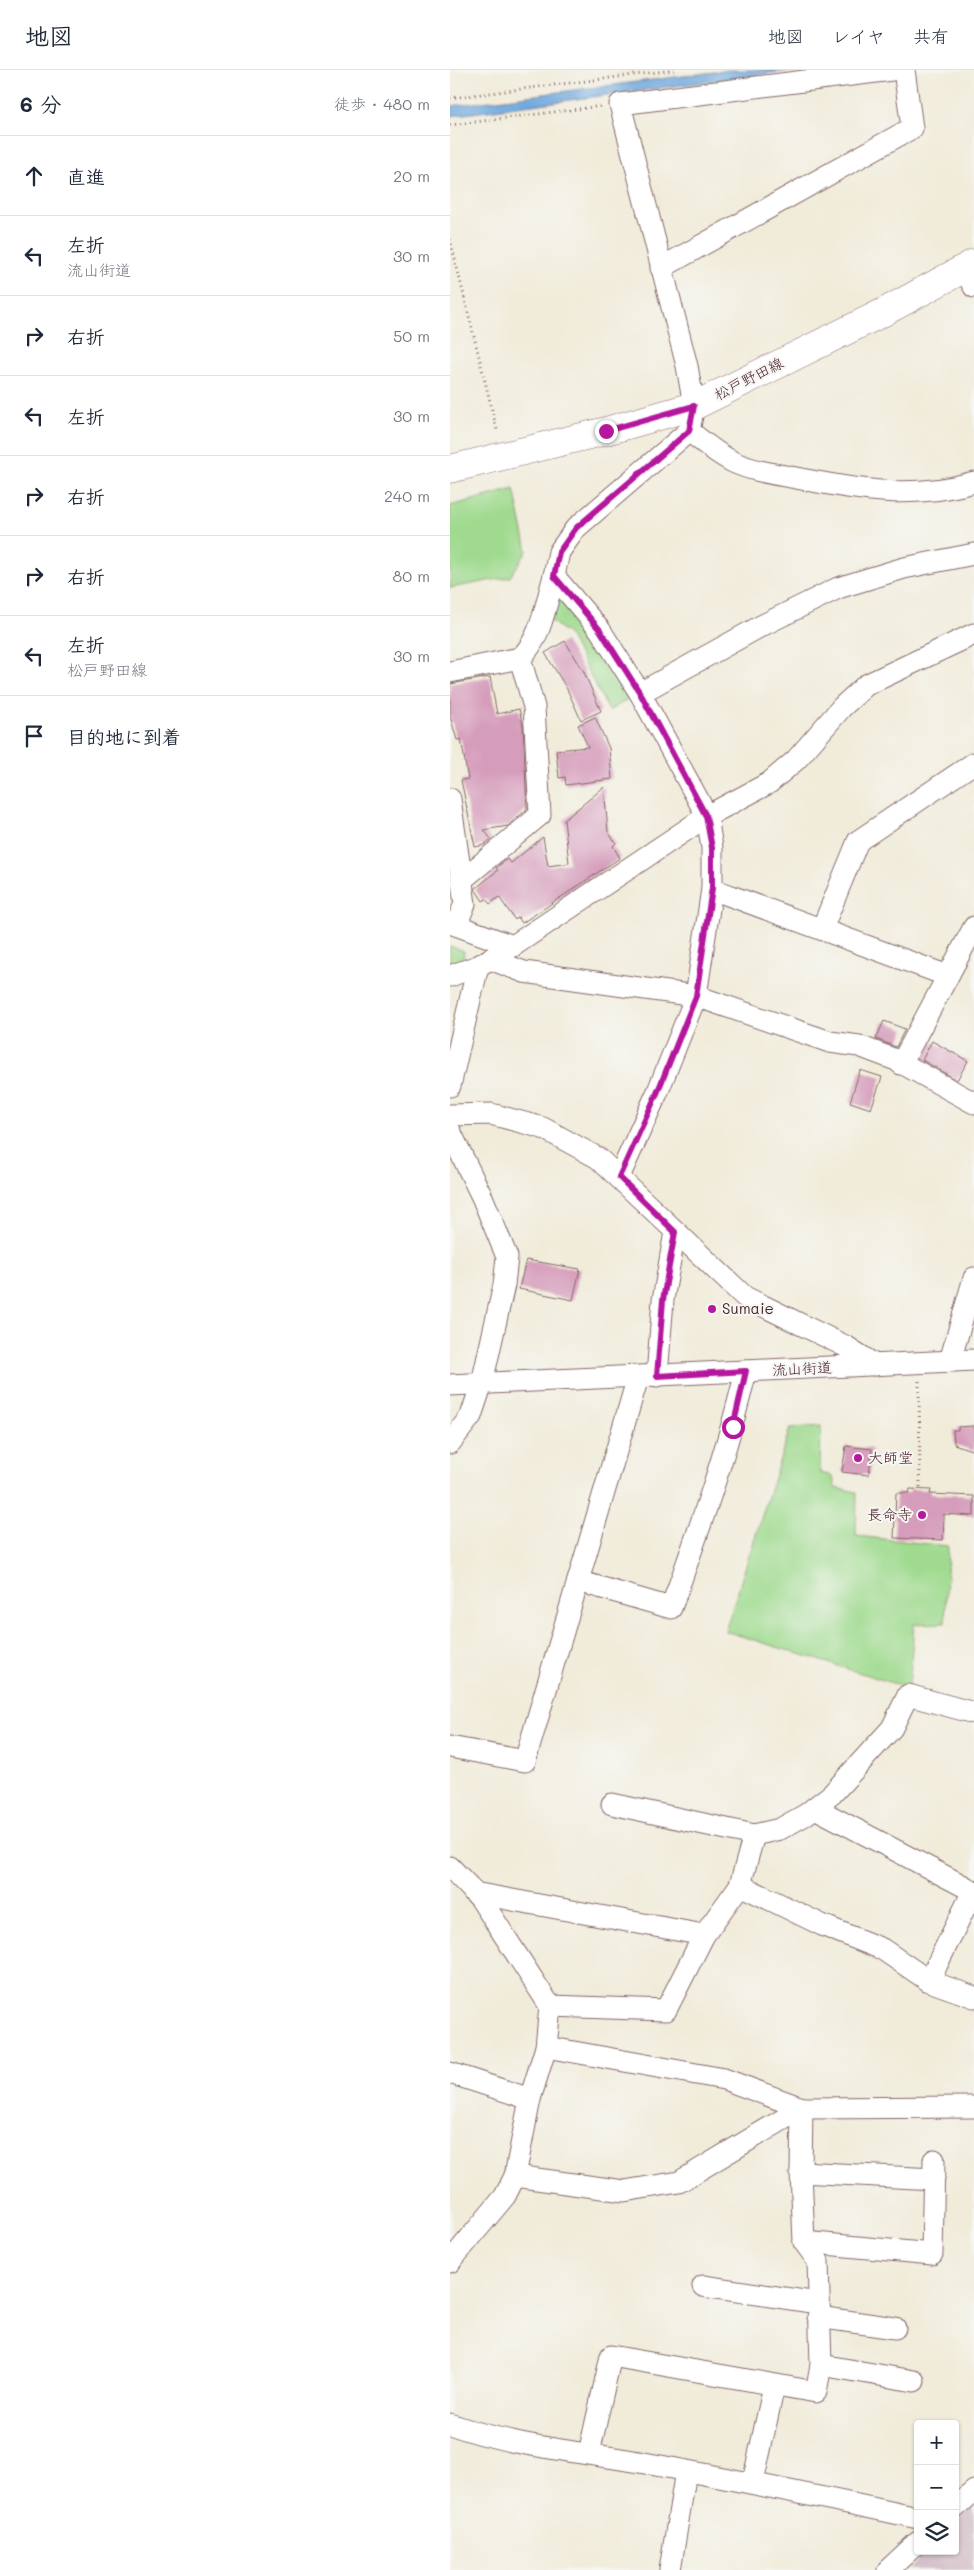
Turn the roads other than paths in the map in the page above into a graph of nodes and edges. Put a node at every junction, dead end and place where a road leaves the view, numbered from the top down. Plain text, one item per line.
1 (892, 70) edge
2 (904, 70) edge
3 (661, 268) junction
4 (971, 273) edge
5 (692, 419) junction
6 (450, 469) edge
7 (974, 482) edge
8 (974, 554) edge
9 (554, 576) junction
10 (974, 634) edge
11 (520, 658) junction
12 (450, 672) edge
13 (640, 693) junction
14 (974, 763) edge
15 (450, 799) edge
16 (706, 816) junction
17 (463, 879) junction
18 (712, 888) junction
19 (453, 924) edge
20 (974, 927) edge
21 (822, 930) junction
22 (513, 946) junction
23 (484, 962) junction
24 (450, 976) edge
25 (948, 976) junction
26 (696, 996) junction
27 (901, 1064) junction
28 (450, 1086) edge
29 (974, 1103) edge
30 (450, 1115) edge
31 (450, 1131) edge
32 (619, 1177) junction
33 (675, 1232) junction
34 (974, 1278) edge
35 (974, 1360) edge
36 (950, 1361) junction
37 (875, 1366) junction
38 (746, 1371) junction
39 (647, 1376) junction
40 (482, 1383) junction
41 (450, 1385) edge
42 (450, 1443) edge
43 (578, 1581) junction
44 (974, 1713) edge
45 (450, 1747) edge
46 (612, 1804) dead end
47 (815, 1808) junction
48 (754, 1835) junction
49 (451, 1869) edge
50 (740, 1885) junction
51 (474, 1893) junction
52 (704, 1935) junction
53 (929, 1981) junction
54 (974, 1997) edge
55 (550, 2006) junction
56 (546, 2047) junction
57 (450, 2074) edge
58 (530, 2099) junction
59 (974, 2107) edge
60 (802, 2108) junction
61 (801, 2172) junction
62 (514, 2176) junction
63 (804, 2242) junction
64 (450, 2262) edge
65 (703, 2286) dead end
66 (818, 2310) junction
67 (895, 2328) dead end
68 (821, 2365) junction
69 (914, 2381) dead end
70 (774, 2386) junction
71 (450, 2424) edge
72 (589, 2454) junction
73 (686, 2471) junction
74 (753, 2482) junction
75 (974, 2491) edge
76 (959, 2504) edge
77 (914, 2517) edge
78 (914, 2546) edge
79 (670, 2570) edge
80 (888, 2570) edge

1 - 3 street
2 - 3 street
3 - 5 street
4 - 5 main road, 松戸野田線
5 - 6 main road, 松戸野田線
5 - 7 street
5 - 9 street
8 - 13 street
9 - 11 street
9 - 13 street
10 - 16 street
11 - 12 street
11 - 17 street
13 - 16 street
14 - 21 street
15 - 17 street
16 - 18 street
16 - 22 street
17 - 19 street
18 - 21 street
18 - 26 street
19 - 22 street
20 - 25 street
21 - 25 street
22 - 23 street
23 - 24 street
23 - 26 street
23 - 28 street
25 - 27 street
26 - 27 street
26 - 32 street
27 - 29 street
30 - 32 street
31 - 40 street
32 - 33 street
33 - 37 street
33 - 39 street
34 - 36 street
35 - 36 street, 流山街道
36 - 37 street, 流山街道
37 - 38 street, 流山街道
38 - 39 street, 流山街道
38 - 43 street
39 - 40 street, 流山街道
39 - 43 street
40 - 41 street, 流山街道
40 - 42 street
43 - 45 street
44 - 47 street
46 - 48 street
47 - 48 street
47 - 53 street
48 - 50 street
49 - 51 street
50 - 52 street
50 - 53 street
51 - 52 street
51 - 55 street
52 - 55 street
53 - 54 street
55 - 56 street
56 - 58 street
56 - 60 street
57 - 58 street
58 - 62 street
59 - 60 street
60 - 61 street
60 - 62 street
61 - 63 street
61 - 63 street
62 - 64 street
63 - 66 street
65 - 66 street
66 - 67 street
66 - 68 street
68 - 69 street
68 - 70 street
70 - 72 street
70 - 74 street
71 - 72 street
72 - 73 street
73 - 74 street
73 - 79 street
74 - 77 street
75 - 76 street
78 - 80 street

